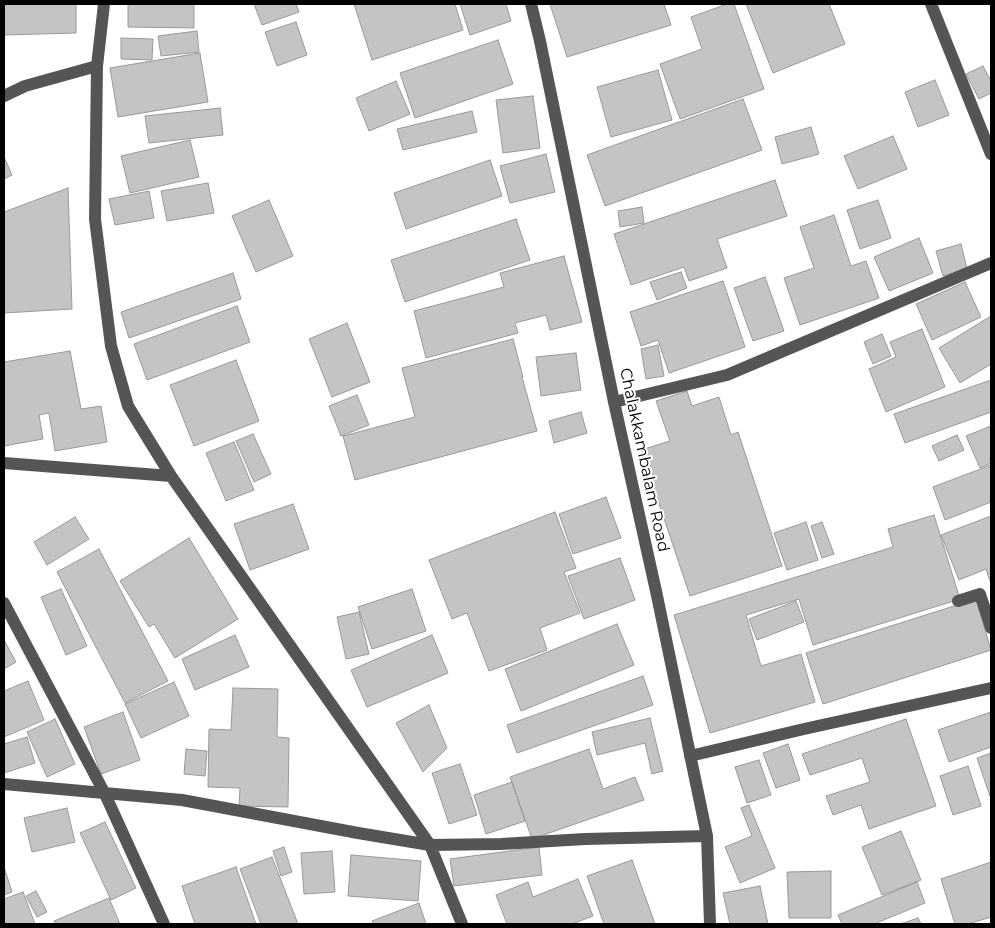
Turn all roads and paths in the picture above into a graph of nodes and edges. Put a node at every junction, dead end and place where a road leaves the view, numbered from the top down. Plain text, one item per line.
1 (104, 4) edge
2 (531, 4) edge
3 (931, 4) edge
4 (97, 66) junction
5 (4, 96) edge
6 (991, 154) edge
7 (991, 263) edge
8 (614, 402) junction
9 (4, 463) edge
10 (171, 476) junction
11 (958, 602) dead end
12 (4, 603) edge
13 (991, 628) edge
14 (991, 688) edge
15 (690, 756) junction
16 (4, 784) edge
17 (105, 794) junction
18 (707, 836) junction
19 (430, 845) junction
20 (164, 924) edge
21 (462, 924) edge
22 (710, 924) edge

1 - 4 street
2 - 8 street, Chalakkambalam Road
3 - 6 street
4 - 5 street
4 - 10 street
7 - 8 street
8 - 15 street, Chalakkambalam Road
9 - 10 street
10 - 19 street
11 - 13 street
12 - 17 street
14 - 15 street
15 - 18 street, Chalakkambalam Road
16 - 17 street
17 - 19 street
17 - 20 street
18 - 19 street
18 - 22 street, Chalakkambalam Road
19 - 21 street

